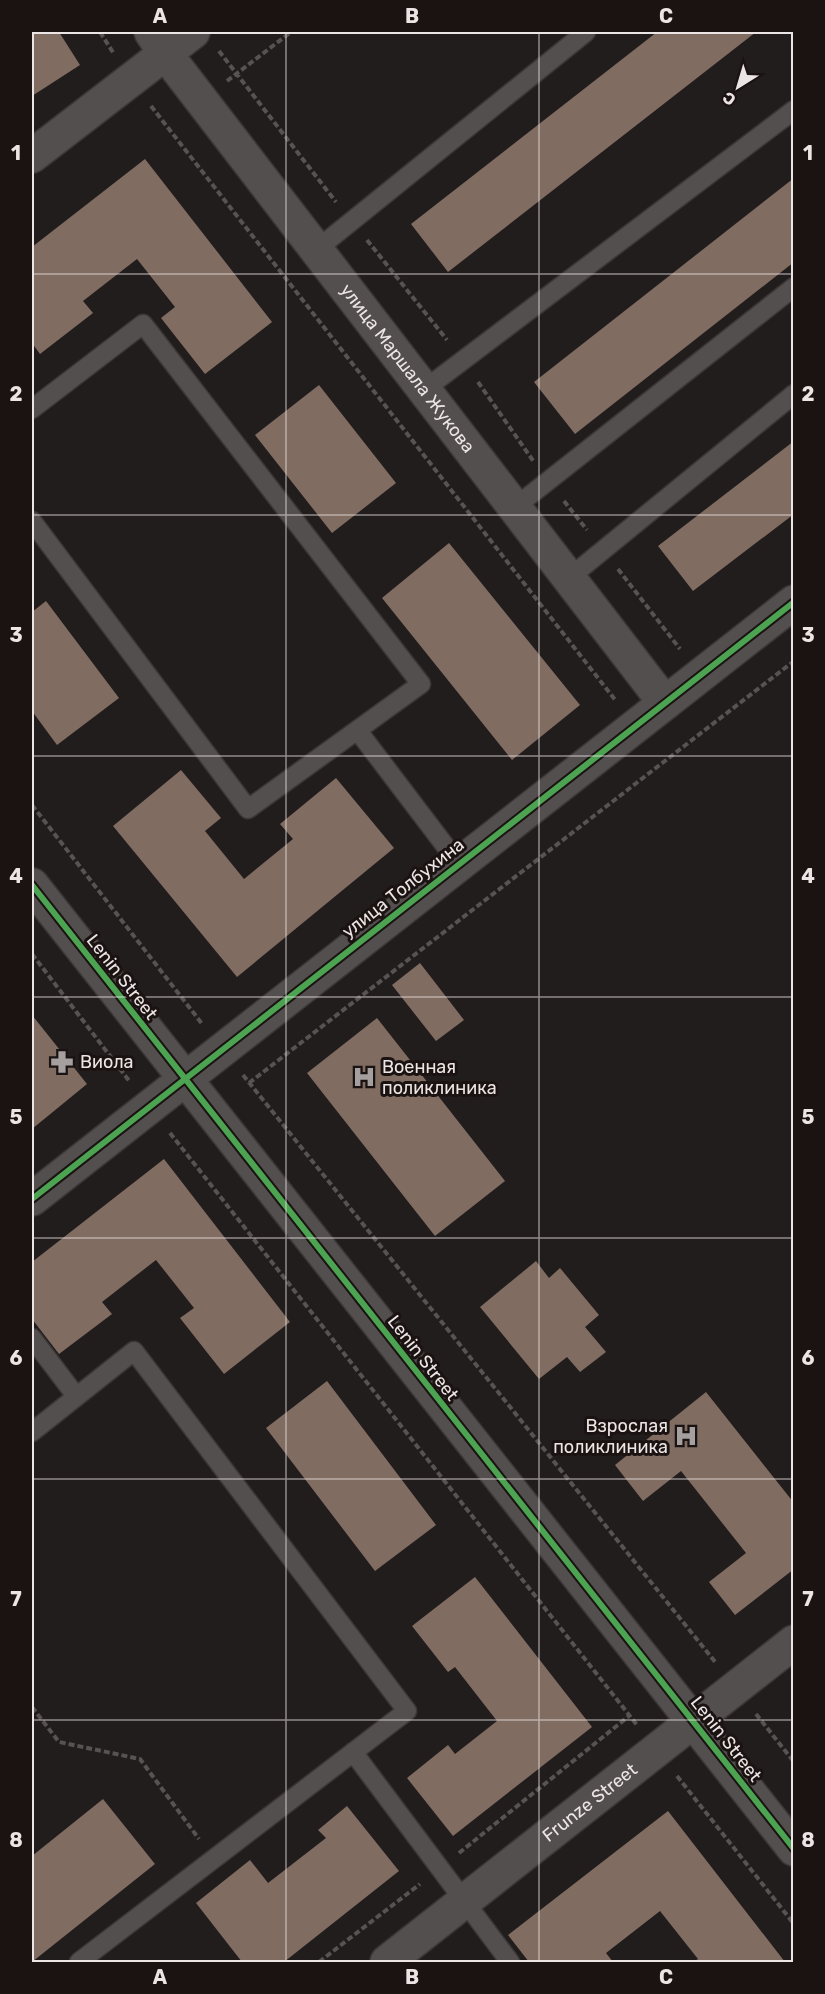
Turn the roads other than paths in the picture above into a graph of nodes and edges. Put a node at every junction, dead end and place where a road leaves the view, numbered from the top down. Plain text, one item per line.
1 (193, 32) edge
2 (586, 32) edge
3 (158, 42) edge
4 (794, 110) edge
5 (32, 156) edge
6 (316, 250) junction
7 (794, 287) edge
8 (425, 389) junction
9 (794, 394) edge
10 (32, 409) edge
11 (514, 507) junction
12 (32, 521) edge
13 (569, 578) junction
14 (794, 602) edge
15 (665, 703) junction
16 (358, 731) junction
17 (459, 864) junction
18 (32, 885) edge
19 (183, 1080) junction
20 (32, 1199) edge
21 (32, 1338) edge
22 (76, 1396) junction
23 (32, 1432) edge
24 (794, 1641) edge
25 (693, 1721) junction
26 (353, 1752) junction
27 (794, 1849) edge
28 (464, 1901) junction
29 (79, 1962) edge
30 (387, 1962) edge
31 (510, 1962) edge

1 - 3 street
2 - 6 lane
3 - 5 street
3 - 6 street, улица Маршала Жукова
4 - 8 lane
6 - 8 street, улица Маршала Жукова
7 - 11 lane
8 - 11 street, улица Маршала Жукова
9 - 13 lane
10 - 16 lane
11 - 13 street, улица Маршала Жукова
12 - 16 lane
13 - 15 street, улица Маршала Жукова
14 - 15 street, улица Толбухина
15 - 17 street, улица Толбухина
16 - 17 lane
17 - 19 street, улица Толбухина
18 - 19 street, Lenin Street
19 - 20 street, улица Толбухина
19 - 25 street, Lenin Street
21 - 22 lane
22 - 23 lane
22 - 26 lane
24 - 25 street, Frunze Street
25 - 27 street, Lenin Street
25 - 28 street, Frunze Street
26 - 28 lane
26 - 29 lane
28 - 30 street, Frunze Street
28 - 31 lane

